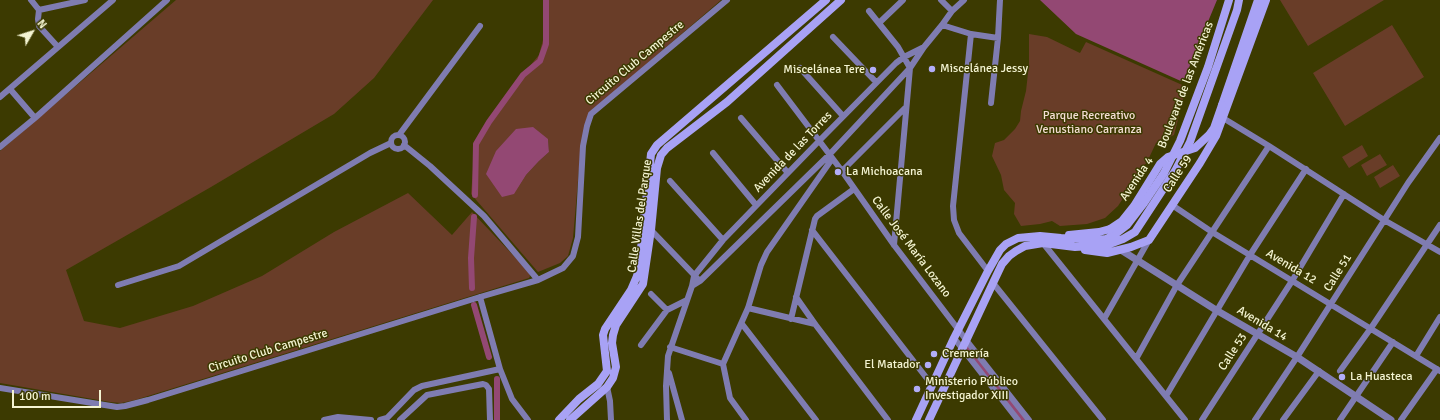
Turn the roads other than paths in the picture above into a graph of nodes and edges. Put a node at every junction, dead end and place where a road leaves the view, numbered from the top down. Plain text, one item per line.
1 (31, 0) edge
2 (85, 0) edge
3 (113, 0) edge
4 (167, 0) edge
5 (727, 0) edge
6 (826, 0) edge
7 (841, 0) edge
8 (903, 0) edge
9 (941, 0) edge
10 (964, 0) edge
11 (1000, 0) edge
12 (1229, 0) edge
13 (1239, 0) edge
14 (1258, 0) edge
15 (1266, 0) edge
16 (39, 10) junction
17 (869, 11) dead end
18 (952, 11) junction
19 (879, 23) junction
20 (942, 25) junction
21 (480, 26) dead end
22 (971, 34) junction
23 (833, 37) dead end
24 (998, 38) junction
25 (58, 47) junction
26 (924, 47) junction
27 (904, 57) junction
28 (800, 68) dead end
29 (910, 68) junction
30 (876, 82) junction
31 (777, 85) dead end
32 (10, 89) junction
33 (0, 97) edge
34 (991, 104) dead end
35 (906, 107) junction
36 (843, 116) junction
37 (35, 118) junction
38 (741, 118) dead end
39 (1223, 118) junction
40 (399, 136) junction
41 (1440, 138) edge
42 (819, 140) junction
43 (391, 143) junction
44 (404, 145) junction
45 (1269, 146) junction
46 (0, 147) edge
47 (713, 153) dead end
48 (831, 157) junction
49 (1306, 169) junction
50 (842, 171) junction
51 (788, 173) junction
52 (670, 181) dead end
53 (854, 189) junction
54 (1344, 194) junction
55 (756, 205) junction
56 (1172, 205) junction
57 (1384, 220) junction
58 (1440, 225) edge
59 (651, 230) junction
60 (812, 230) junction
61 (1212, 232) junction
62 (1061, 238) junction
63 (723, 240) junction
64 (1149, 240) junction
65 (1044, 243) junction
66 (894, 245) junction
67 (1427, 245) junction
68 (1075, 247) junction
69 (1120, 250) junction
70 (1440, 252) edge
71 (1250, 255) junction
72 (1136, 260) junction
73 (988, 271) junction
74 (694, 276) junction
75 (538, 280) junction
76 (1292, 280) junction
77 (700, 281) junction
78 (993, 283) junction
79 (118, 285) dead end
80 (1177, 285) junction
81 (692, 286) junction
82 (651, 294) dead end
83 (480, 297) junction
84 (796, 297) junction
85 (687, 300) junction
86 (1331, 305) junction
87 (748, 308) junction
88 (667, 310) junction
89 (1216, 310) junction
90 (1440, 317) edge
91 (791, 319) junction
92 (1104, 319) junction
93 (742, 324) junction
94 (815, 324) junction
95 (1370, 328) junction
96 (958, 329) junction
97 (1258, 334) junction
98 (954, 338) junction
99 (966, 339) junction
100 (1393, 342) junction
101 (641, 346) dead end
102 (670, 347) junction
103 (962, 348) junction
104 (1416, 356) junction
105 (1297, 357) junction
106 (1136, 359) junction
107 (722, 364) junction
108 (668, 367) junction
109 (500, 369) junction
110 (1438, 370) edge
111 (1319, 371) junction
112 (1340, 371) dead end
113 (932, 385) junction
114 (607, 387) junction
115 (0, 388) edge
116 (1166, 396) junction
117 (1356, 397) junction
118 (324, 420) edge
119 (371, 420) edge
120 (380, 420) edge
121 (400, 420) edge
122 (490, 420) edge
123 (528, 420) edge
124 (559, 420) edge
125 (570, 420) edge
126 (611, 420) edge
127 (667, 420) edge
128 (682, 420) edge
129 (746, 420) edge
130 (816, 420) edge
131 (888, 420) edge
132 (916, 420) edge
133 (929, 420) edge
134 (1018, 420) edge
135 (1029, 420) edge
136 (1103, 420) edge
137 (1185, 420) edge
138 (1202, 420) edge
139 (1255, 420) edge
140 (1283, 420) edge
141 (1340, 420) edge
142 (1391, 420) edge
143 (1401, 420) edge

1 - 16 street
2 - 16 street
3 - 25 street
4 - 37 street
5 - 75 street, Circuito Club Campestre
6 - 124 main road, Calle Villas del Parque
7 - 59 main road, Calle Villas del Parque
8 - 19 street
9 - 18 street
10 - 18 street, Avenida de las Torres
11 - 24 street
12 - 62 main road, Boulevard de las Américas
13 - 68 main road, Boulevard de las Américas
14 - 62 main road, Avenida 4, bridge
15 - 39 main road
16 - 25 street
17 - 19 street
18 - 20 street, Avenida de las Torres
19 - 27 street
20 - 22 street
20 - 26 street, Avenida de las Torres
21 - 40 street
22 - 24 street
22 - 73 street
23 - 30 street
24 - 34 street
25 - 32 street
26 - 27 street, Avenida de las Torres
26 - 29 street, Avenida de las Torres
27 - 29 street
27 - 30 street, Avenida de las Torres
28 - 36 street
29 - 35 street
29 - 48 street, Avenida de las Torres
30 - 36 street, Avenida de las Torres
31 - 42 street, Calle José María Lozano
32 - 33 street
32 - 37 street
35 - 50 street
35 - 66 street
36 - 42 street, Avenida de las Torres
37 - 46 street
38 - 51 street
39 - 45 street
39 - 56 main road, Calle 59
40 - 43 street
40 - 44 street
41 - 57 street, Calle 51
42 - 48 street, Calle José María Lozano
42 - 51 street, Avenida de las Torres
43 - 44 street
43 - 79 street
44 - 75 street
45 - 49 street
45 - 61 street
47 - 55 street
48 - 50 street, Calle José María Lozano
48 - 77 street, Avenida de las Torres
48 - 87 street
49 - 54 street
49 - 71 street
50 - 53 street, Calle José María Lozano
51 - 55 street, Avenida de las Torres
52 - 63 street
53 - 60 street
53 - 66 street, Calle José María Lozano
54 - 57 street
54 - 76 street, Calle 53
55 - 63 street, Avenida de las Torres
56 - 61 street, Avenida 12
56 - 64 main road, Calle 59
57 - 67 street
57 - 86 street, Calle 51
58 - 67 street
59 - 74 street
59 - 114 main road, Calle Villas del Parque
60 - 84 street
60 - 113 street
61 - 71 street, Avenida 12
61 - 80 street
62 - 73 main road, Boulevard de las Américas
63 - 74 street, Avenida de las Torres
64 - 69 main road
64 - 72 street, Calle 59
65 - 68 main road, Boulevard de las Américas
65 - 78 main road, Boulevard de las Américas
65 - 92 street
66 - 96 street, Calle José María Lozano
67 - 70 street
67 - 95 street
68 - 69 main road
69 - 72 street, Avenida 14
71 - 76 street, Avenida 12
71 - 89 street
72 - 80 street, Avenida 14
72 - 92 street, Calle 59
73 - 96 main road, Boulevard de las Américas
74 - 77 street
74 - 81 street, Avenida de las Torres
75 - 83 street, Circuito Club Campestre
76 - 86 street, Avenida 12
76 - 97 street, Calle 53
77 - 81 street, Avenida de las Torres
78 - 99 main road, Boulevard de las Américas
78 - 136 street
80 - 89 street, Avenida 14
80 - 106 street
81 - 85 street, Avenida de las Torres
82 - 88 street
83 - 109 street
83 - 115 street, Circuito Club Campestre
84 - 91 street
84 - 94 street
85 - 88 street
85 - 102 street, Avenida de las Torres
86 - 95 street, Avenida 12
86 - 105 street, Calle 51
87 - 91 street
87 - 93 street
88 - 101 street
89 - 97 street, Avenida 14
89 - 116 street
90 - 104 street
91 - 94 street
92 - 106 street
93 - 107 street
93 - 130 street
94 - 131 street
95 - 100 street, Avenida 12
95 - 112 street
96 - 98 main road, Boulevard de las Américas
96 - 99 street, Calle José María Lozano
97 - 105 street, Avenida 14
97 - 138 street, Calle 53
98 - 103 street
98 - 113 main road, Boulevard de las Américas
99 - 103 main road, Boulevard de las Américas
99 - 135 street, Calle José María Lozano
100 - 104 street, Avenida 12
100 - 117 street
102 - 107 street
102 - 108 street, Avenida de las Torres
103 - 133 main road, Boulevard de las Américas
103 - 134 street
104 - 110 street, Avenida 12
105 - 111 street, Avenida 14
105 - 139 street, Calle 51
106 - 116 street
107 - 129 street
108 - 127 street, Avenida de las Torres
108 - 128 street
109 - 120 street
109 - 123 street
110 - 143 street
111 - 117 street, Avenida 14
111 - 140 street
113 - 132 main road, Boulevard de las Américas
114 - 125 main road
114 - 126 street
116 - 137 street
117 - 141 street
117 - 142 street, Avenida 14
118 - 119 street
121 - 122 street

